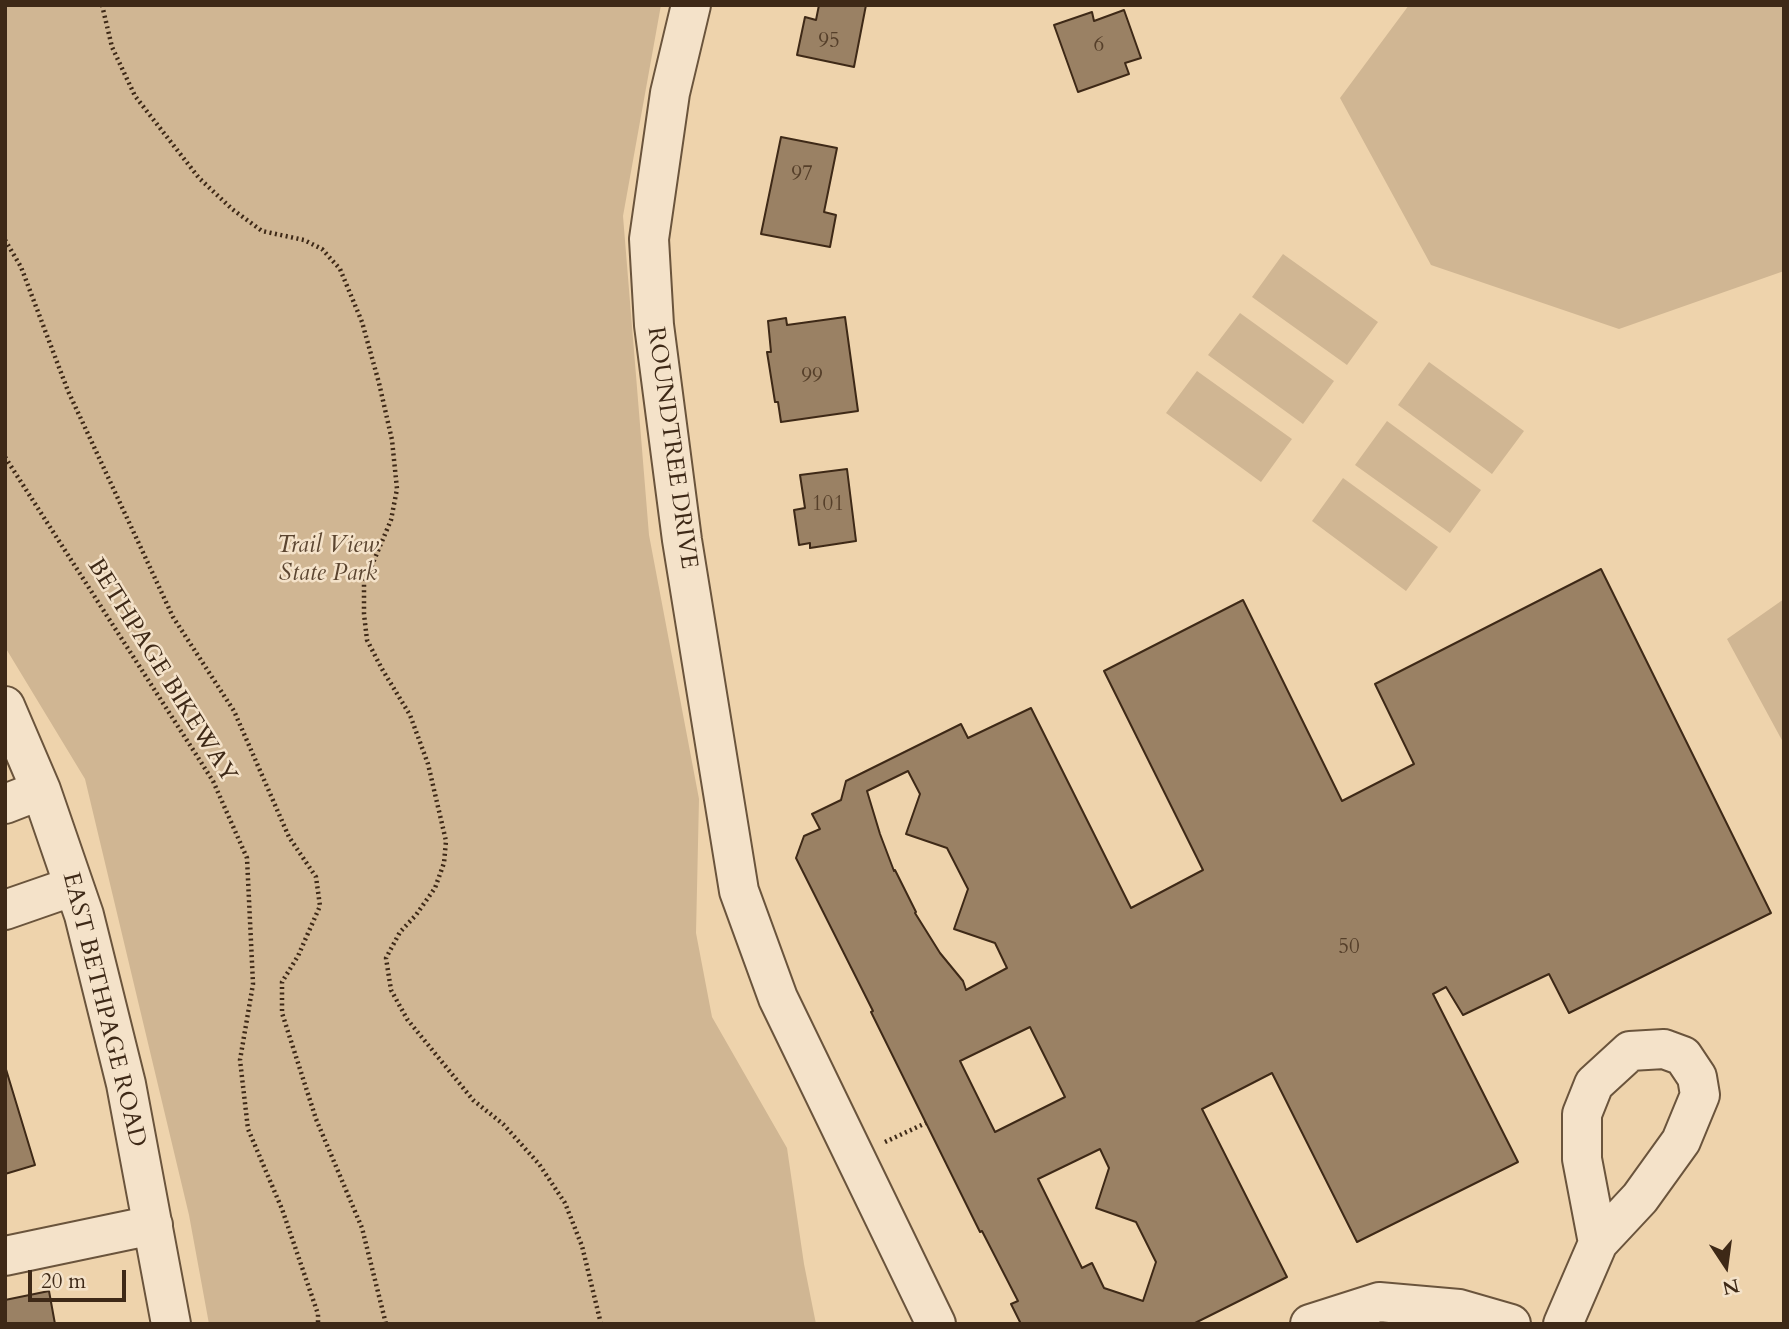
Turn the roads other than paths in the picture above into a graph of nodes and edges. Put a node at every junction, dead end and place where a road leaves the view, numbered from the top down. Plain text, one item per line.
1 (691, 5) edge
2 (5, 706) edge
3 (41, 790) junction
4 (5, 804) edge
5 (74, 886) junction
6 (5, 910) edge
7 (153, 1225) junction
8 (1598, 1243) junction
9 (5, 1256) edge
10 (1359, 1316) edge
11 (171, 1324) edge
12 (936, 1324) edge
13 (1310, 1324) edge
14 (1511, 1324) edge
15 (1563, 1324) edge

1 - 12 street, ROUNDTREE DRIVE
2 - 3 street, EAST BETHPAGE ROAD
3 - 4 street
3 - 5 street, EAST BETHPAGE ROAD
5 - 6 street
5 - 7 street, EAST BETHPAGE ROAD
7 - 9 street
7 - 11 street, EAST BETHPAGE ROAD
8 - 8 street
8 - 15 street
10 - 13 street
10 - 14 street

